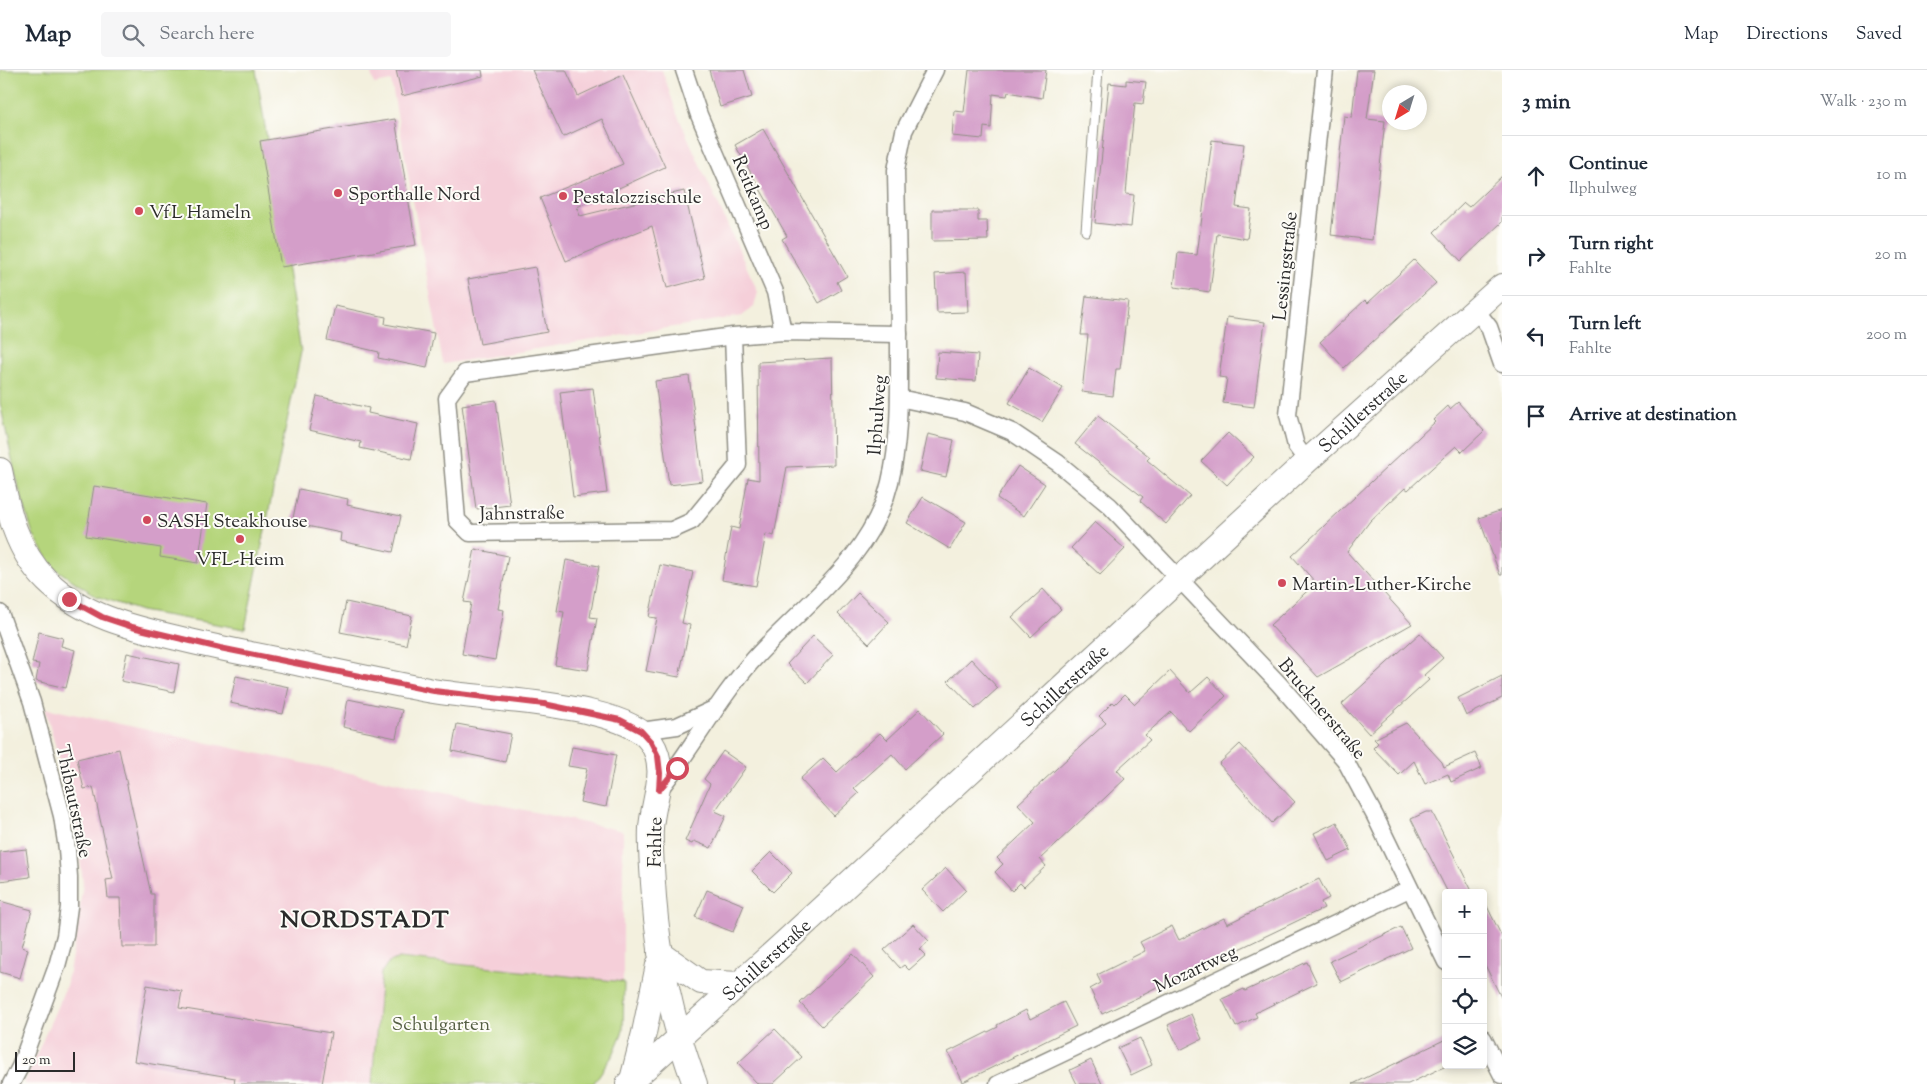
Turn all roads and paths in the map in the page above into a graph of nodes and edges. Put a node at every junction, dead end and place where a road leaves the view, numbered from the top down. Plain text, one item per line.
1 (684, 70) edge
2 (935, 70) edge
3 (1098, 70) edge
4 (1325, 70) edge
5 (1086, 231) dead end
6 (1502, 286) edge
7 (1476, 310) junction
8 (782, 332) junction
9 (899, 334) junction
10 (733, 336) junction
11 (1502, 364) edge
12 (899, 398) junction
13 (1308, 461) junction
14 (0, 470) edge
15 (1180, 579) junction
16 (0, 613) edge
17 (716, 708) junction
18 (641, 731) junction
19 (659, 790) junction
20 (1409, 888) junction
21 (660, 953) junction
22 (1442, 954) edge
23 (739, 984) junction
24 (679, 1038) junction
25 (1487, 1046) edge
26 (1502, 1075) edge
27 (635, 1083) edge
28 (11, 1084) edge
29 (695, 1084) edge
30 (998, 1084) edge

1 - 8 street, Reitkamp
2 - 9 street, Ilphulweg
3 - 5 lane
4 - 13 street, Lessingstraße
6 - 7 main road, Schillerstraße
7 - 11 street
7 - 13 main road, Schillerstraße
8 - 9 street, Jahnstraße
8 - 10 street, Jahnstraße
9 - 12 street, Ilphulweg
10 - 10 street, Jahnstraße
12 - 15 street, Brucknerstraße
12 - 17 street, Ilphulweg
13 - 15 main road, Schillerstraße
14 - 18 main road, Fahlte
15 - 20 street, Brucknerstraße
15 - 23 main road, Schillerstraße
16 - 28 street, Thibautstraße
17 - 18 street, Ilphulweg
17 - 19 street, Ilphulweg
18 - 19 main road, Fahlte
19 - 21 main road, Fahlte
20 - 22 street, Brucknerstraße
20 - 30 street, Mozartweg
21 - 23 main road
21 - 24 main road, Fahlte
21 - 27 main road
23 - 24 main road, Schillerstraße
24 - 27 main road, Schillerstraße
24 - 29 main road, Fahlte
25 - 26 street

